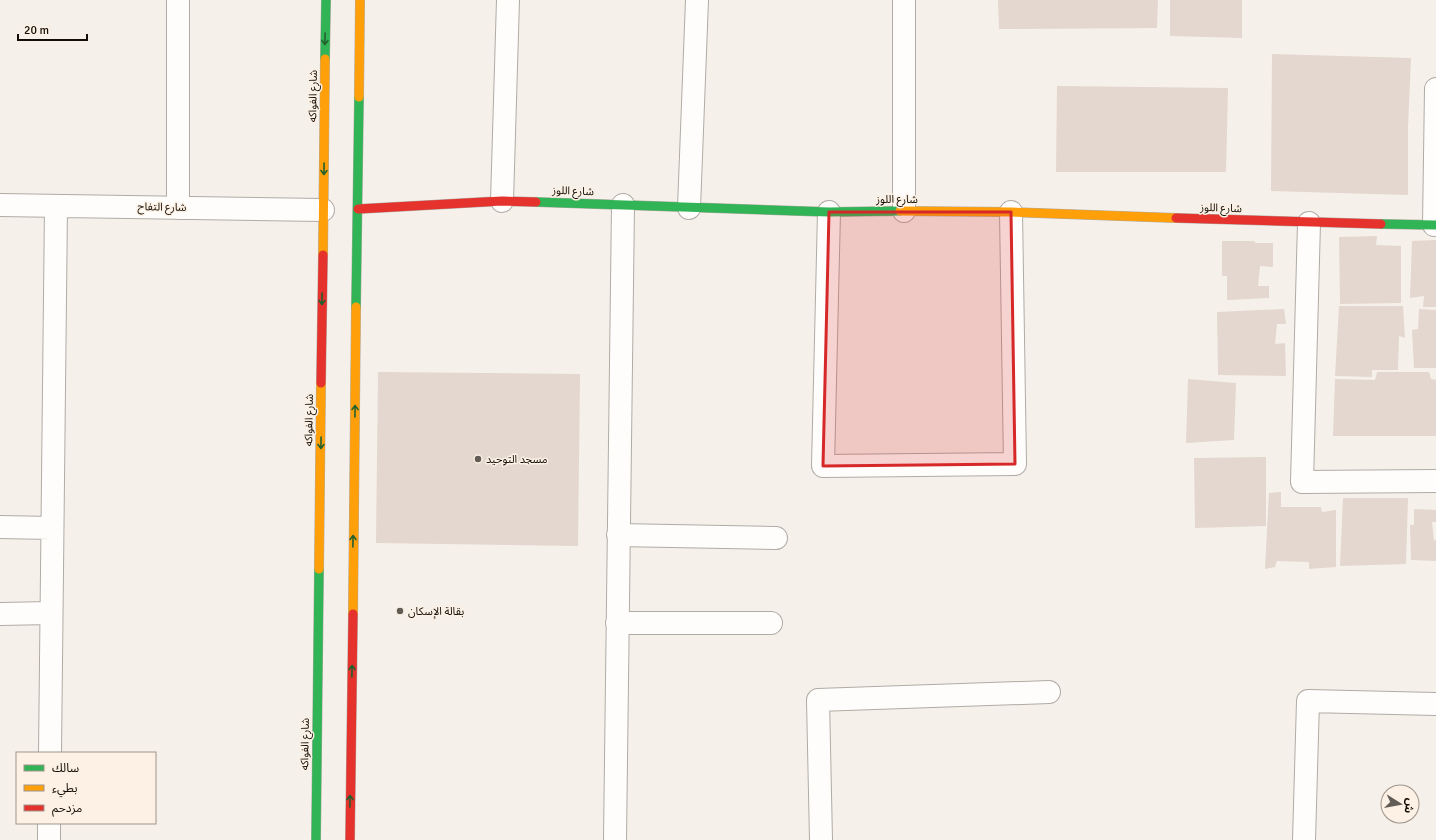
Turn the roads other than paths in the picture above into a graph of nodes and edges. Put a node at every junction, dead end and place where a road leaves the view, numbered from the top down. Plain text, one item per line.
1 (178, 0) edge
2 (326, 0) edge
3 (360, 0) edge
4 (508, 0) edge
5 (697, 0) edge
6 (904, 0) edge
7 (1436, 89) edge
8 (502, 201) junction
9 (0, 205) edge
10 (623, 205) junction
11 (56, 206) junction
12 (178, 208) junction
13 (689, 208) junction
14 (358, 209) junction
15 (323, 210) junction
16 (904, 211) junction
17 (829, 212) junction
18 (1011, 212) junction
19 (1309, 223) junction
20 (1435, 225) edge
21 (1436, 481) edge
22 (0, 527) edge
23 (52, 528) junction
24 (618, 535) junction
25 (776, 538) dead end
26 (51, 613) junction
27 (0, 614) edge
28 (617, 623) junction
29 (771, 623) dead end
30 (1049, 692) dead end
31 (1436, 704) edge
32 (50, 752) edge
33 (49, 824) edge
34 (49, 840) edge
35 (316, 840) edge
36 (350, 840) edge
37 (615, 840) edge
38 (821, 840) edge
39 (1304, 840) edge

1 - 12 street
2 -> 15 street, شارع الفواكه
3 - 14 street
4 - 8 street
5 - 13 street
6 - 16 street
7 - 20 street
8 - 10 street, شارع اللوز
8 - 14 street, شارع اللوز
9 - 11 street, شارع التفاح
10 - 13 street, شارع اللوز
10 - 24 street
11 - 12 street, شارع التفاح
11 - 23 street
12 - 15 street, شارع التفاح
13 - 17 street, شارع اللوز
36 -> 14 street
15 -> 35 street, شارع الفواكه
16 - 17 street, شارع اللوز
16 - 18 street, شارع اللوز
17 - 18 street
18 - 19 street, شارع اللوز
19 - 20 street, شارع اللوز
19 - 21 street
22 - 23 street
23 - 26 street
24 - 25 street
24 - 28 street
26 - 27 street
26 - 32 street
28 - 29 street
28 - 37 street
30 - 38 street
31 - 39 street
33 - 34 street

